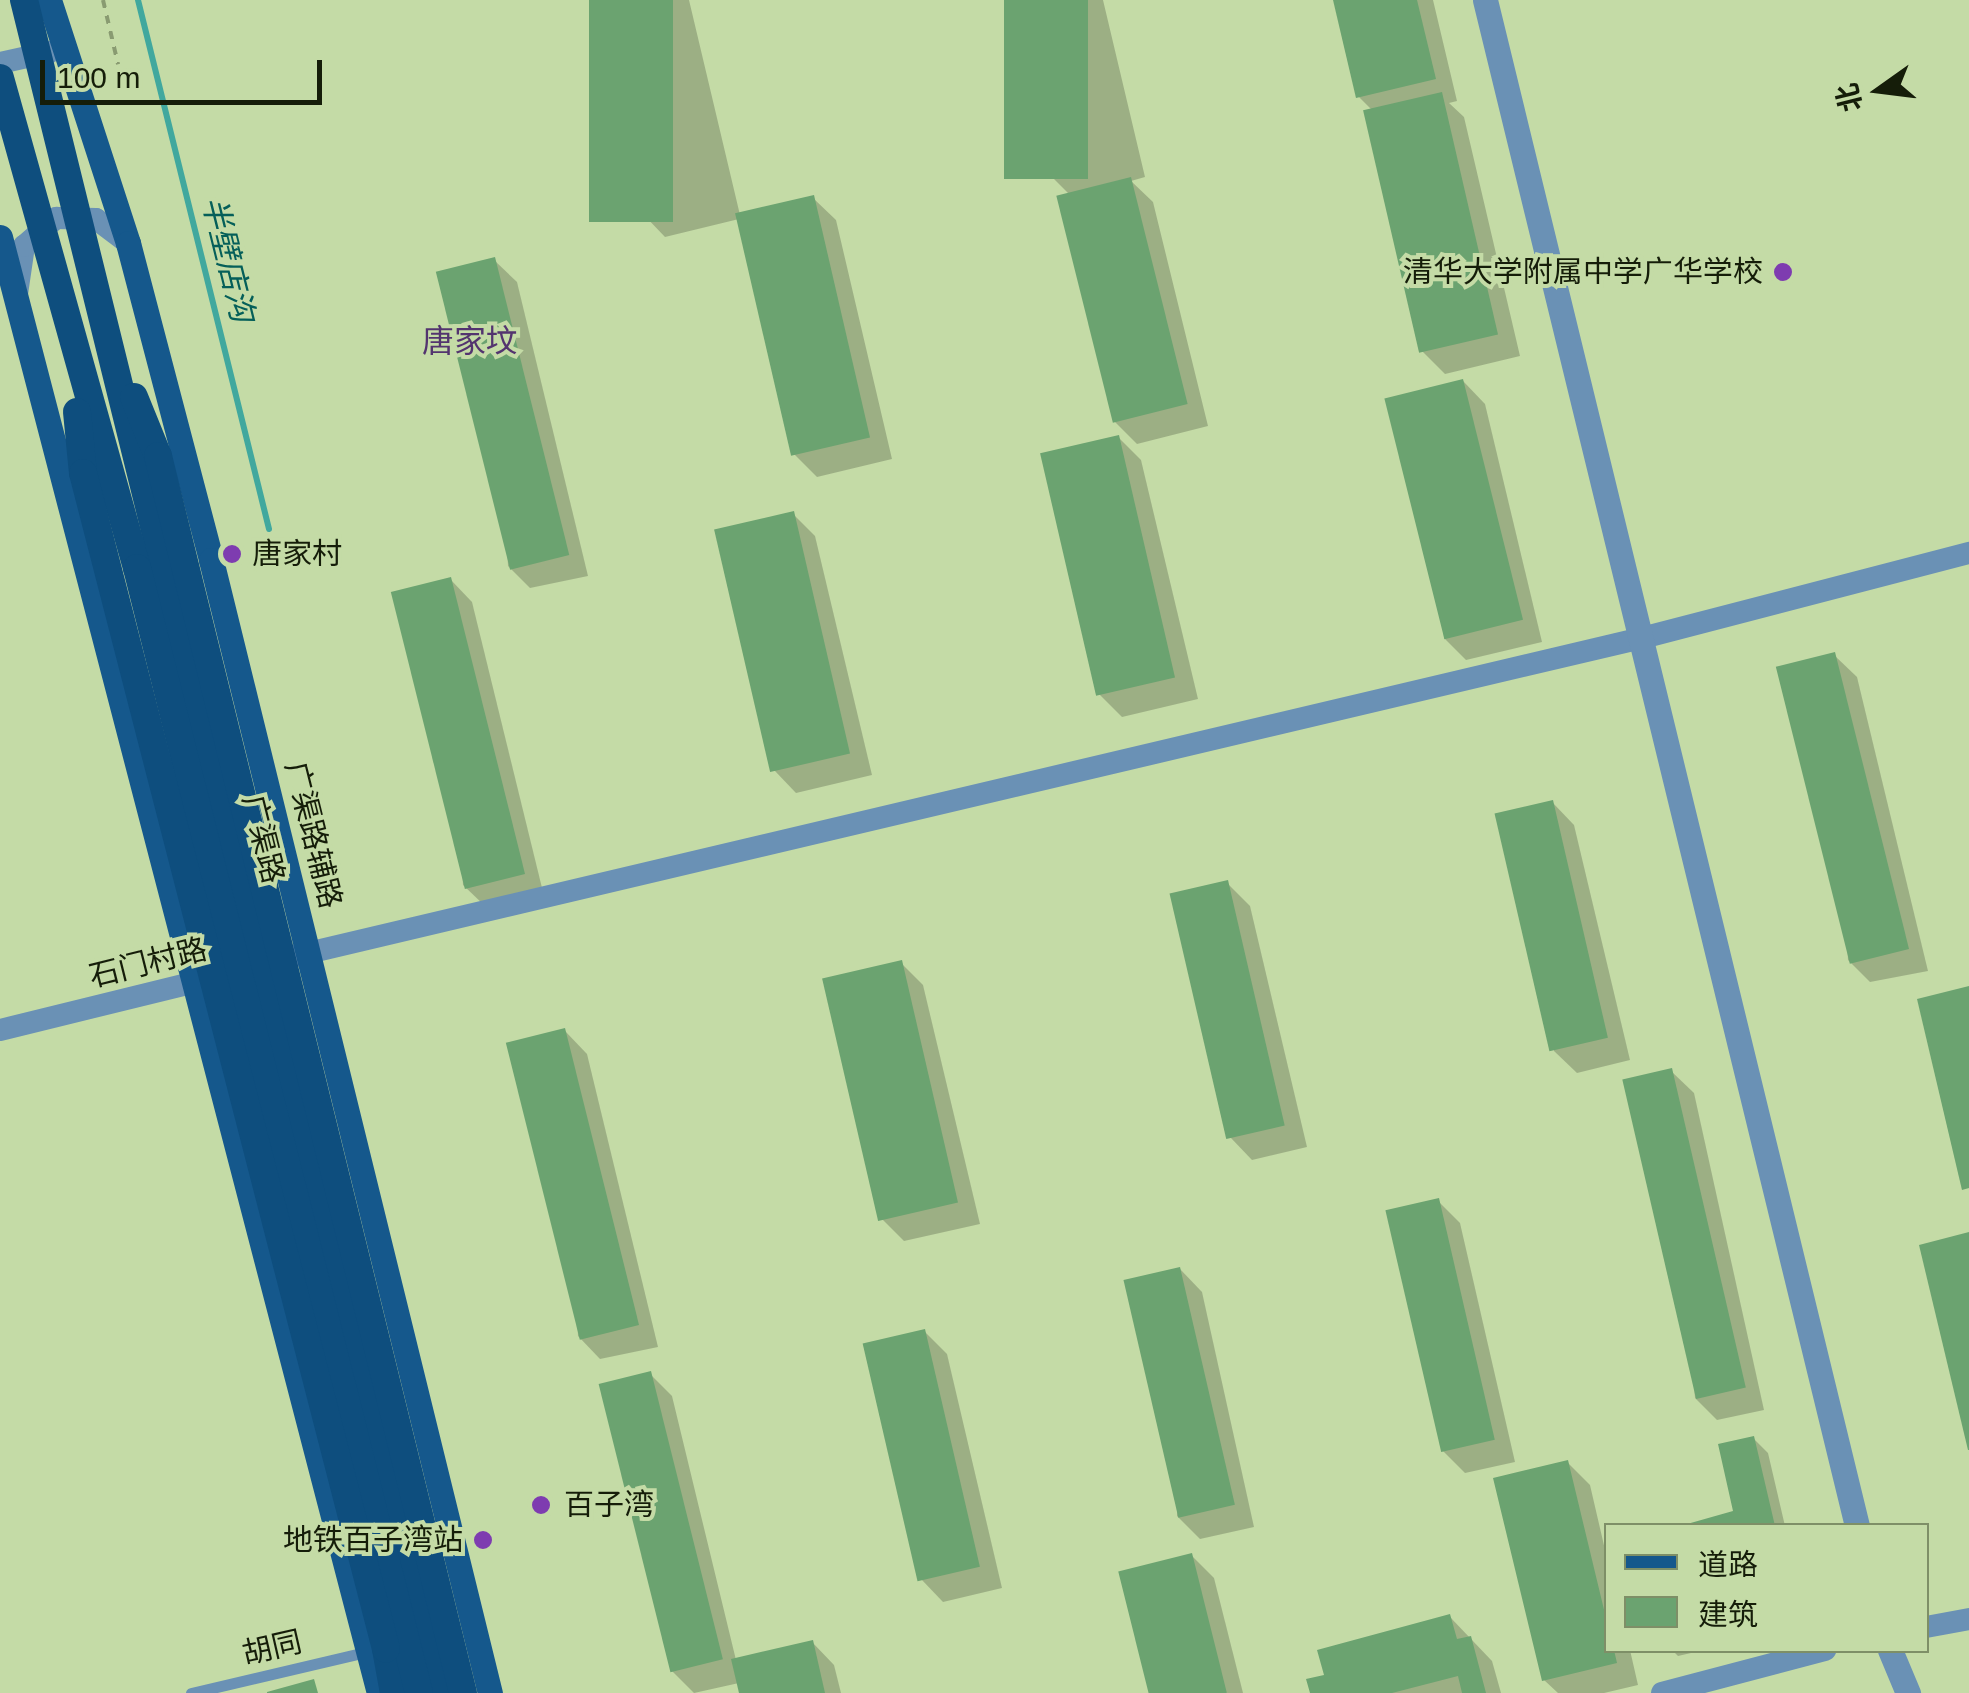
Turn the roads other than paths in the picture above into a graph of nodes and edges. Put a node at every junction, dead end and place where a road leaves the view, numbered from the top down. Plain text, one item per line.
1 (24, 0) edge
2 (49, 0) edge
3 (1485, 0) edge
4 (61, 50) junction
5 (0, 63) edge
6 (0, 78) edge
7 (0, 237) edge
8 (128, 244) junction
9 (16, 299) junction
10 (98, 308) junction
11 (71, 351) junction
12 (1969, 553) edge
13 (1642, 638) junction
14 (262, 766) junction
15 (144, 797) junction
16 (310, 952) junction
17 (192, 983) junction
18 (0, 1030) edge
19 (358, 1148) junction
20 (241, 1171) junction
21 (1856, 1523) edge
22 (1969, 1618) edge
23 (1929, 1626) edge
24 (376, 1651) junction
25 (1814, 1653) edge
26 (1891, 1653) edge
27 (190, 1693) edge
28 (378, 1693) edge
29 (394, 1693) edge
30 (418, 1693) edge
31 (442, 1693) edge
32 (463, 1693) edge
33 (490, 1693) edge
34 (1662, 1693) edge
35 (1908, 1693) edge

1 - 10 highway, 广渠路, bridge
2 - 4 main road, 广渠路辅路
3 - 13 street
4 - 5 street
4 - 8 main road, 广渠路辅路
6 - 11 highway, 广渠路, bridge
7 - 9 main road
8 - 9 street
8 - 14 main road, 广渠路辅路
9 - 15 main road
10 - 31 highway, 广渠路, bridge
10 - 32 highway, bridge
11 - 24 highway, bridge
11 - 30 highway, 广渠路, bridge
12 - 13 street, 石门村路
13 - 16 street, 石门村路
13 - 21 street
14 - 15 street
14 - 16 main road, 广渠路辅路
15 - 17 main road
16 - 17 street, 石门村路
16 - 19 main road, 广渠路辅路
17 - 18 street, 石门村路
17 - 20 main road
19 - 20 street
19 - 33 main road, 广渠路辅路
20 - 24 main road
22 - 23 street
24 - 27 lane, 胡同
24 - 28 main road
24 - 29 highway
25 - 34 street
26 - 35 street

